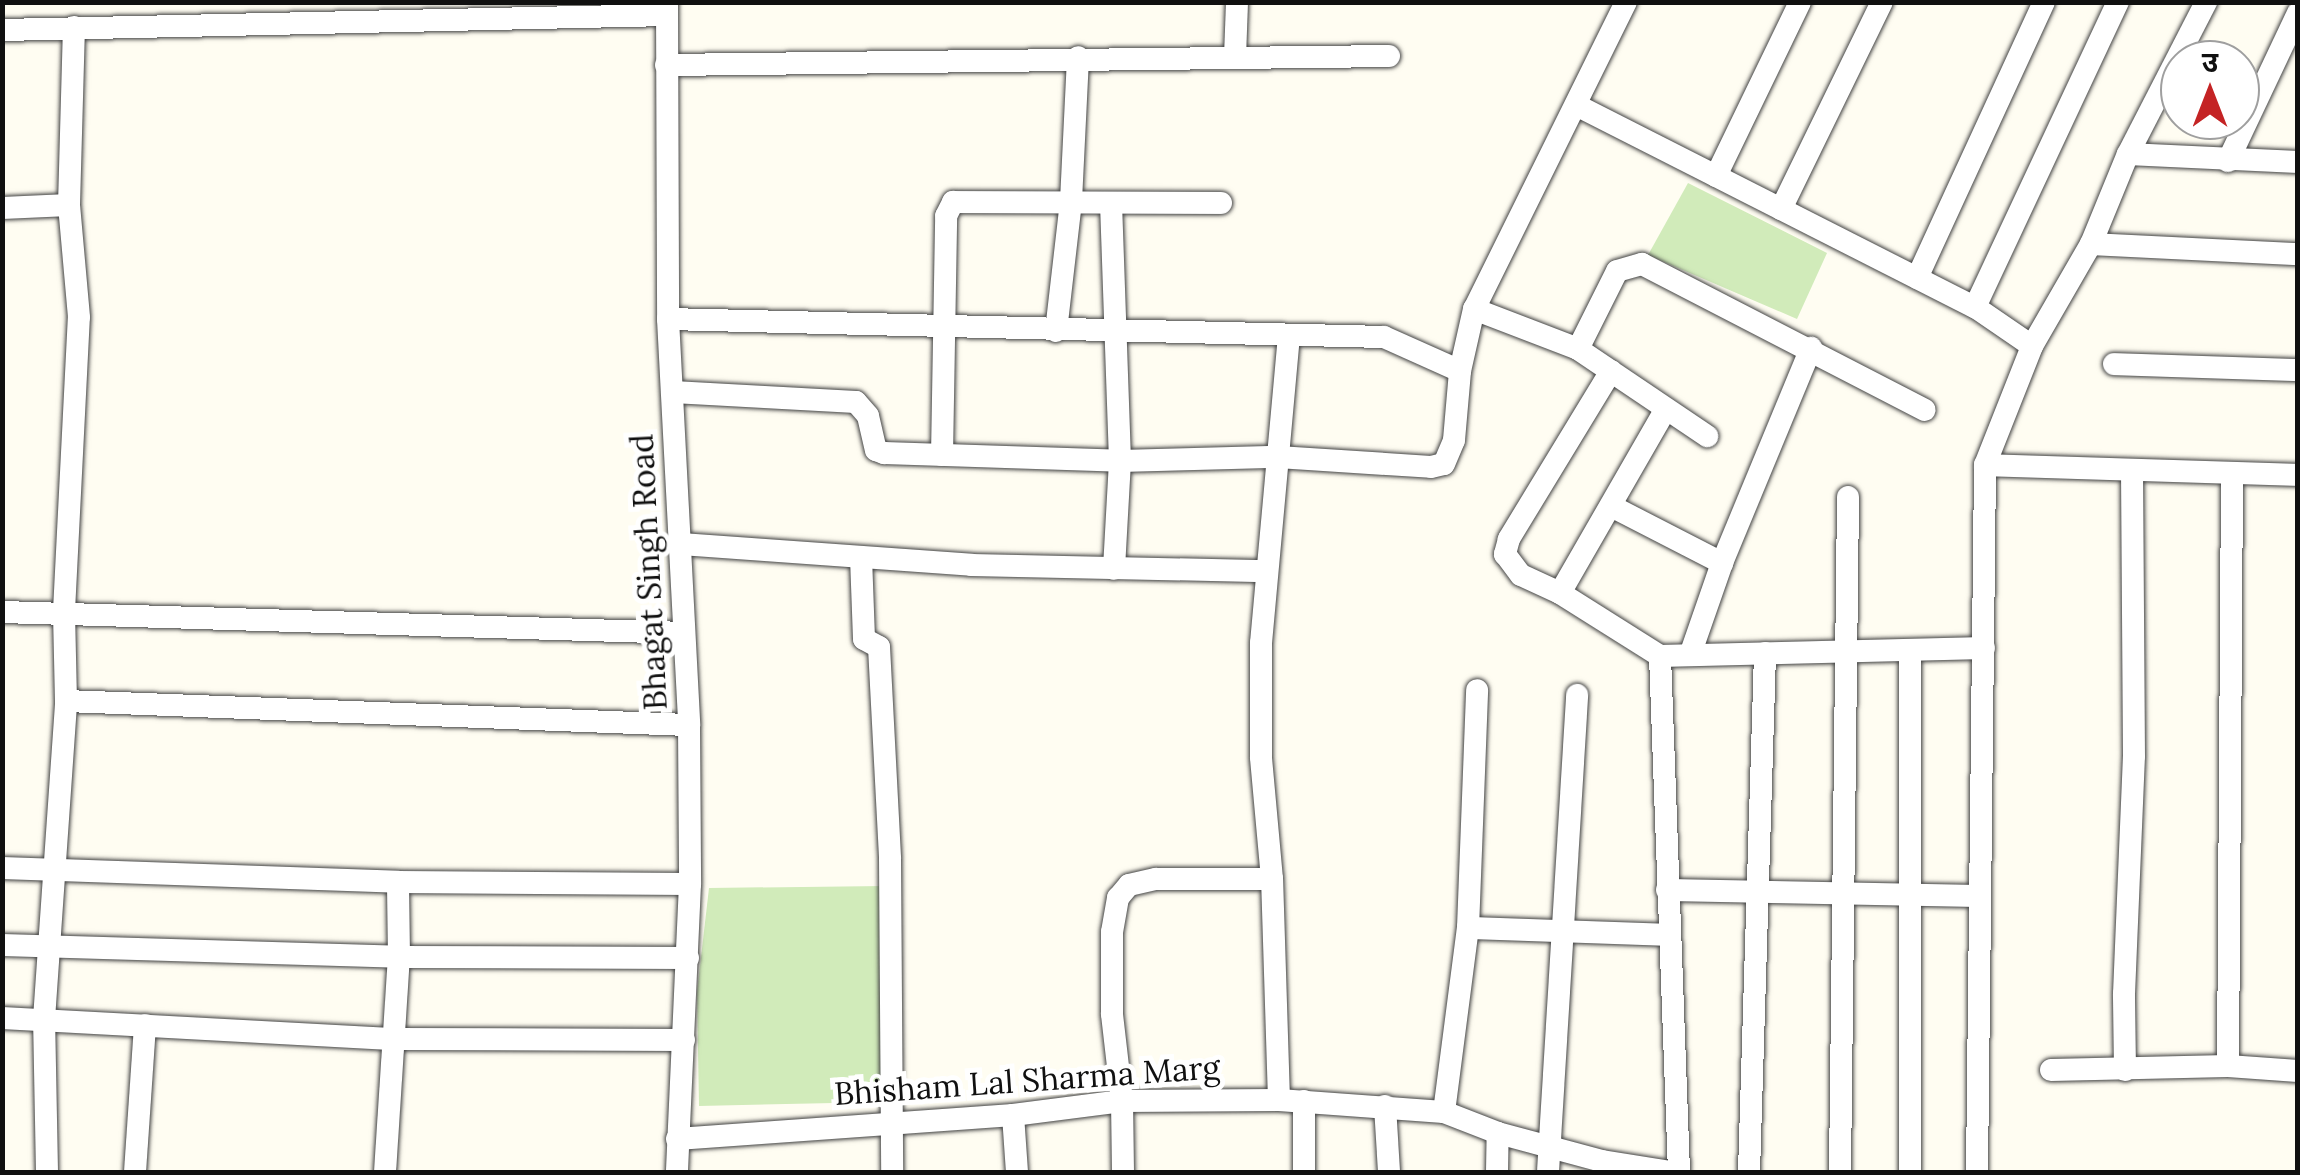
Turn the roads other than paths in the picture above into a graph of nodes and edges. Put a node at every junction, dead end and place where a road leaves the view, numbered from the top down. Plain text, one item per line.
1 (109, 2) edge
2 (1237, 2) edge
3 (1626, 2) edge
4 (1800, 2) edge
5 (1882, 2) edge
6 (2044, 2) edge
7 (2118, 2) edge
8 (2206, 2) edge
9 (667, 9) edge
10 (2298, 14) edge
11 (74, 27) junction
12 (108, 28) junction
13 (2, 30) edge
14 (1389, 56) dead end
15 (1078, 57) junction
16 (1235, 57) junction
17 (666, 65) junction
18 (1576, 104) junction
19 (2128, 154) junction
20 (2228, 160) junction
21 (2298, 162) edge
22 (1716, 176) junction
23 (1071, 201) junction
24 (1111, 203) junction
25 (1221, 204) dead end
26 (69, 205) junction
27 (2, 208) edge
28 (1781, 209) junction
29 (2091, 244) junction
30 (2298, 254) edge
31 (1917, 278) junction
32 (1975, 307) junction
33 (1474, 309) junction
34 (668, 319) junction
35 (946, 328) junction
36 (1056, 330) junction
37 (1118, 332) junction
38 (1289, 337) junction
39 (2032, 346) junction
40 (1811, 348) junction
41 (1578, 349) junction
42 (2114, 364) dead end
43 (2298, 370) edge
44 (1460, 371) junction
45 (1611, 371) junction
46 (673, 392) junction
47 (1666, 409) junction
48 (1925, 410) dead end
49 (1707, 436) dead end
50 (942, 455) junction
51 (1278, 457) junction
52 (1120, 460) junction
53 (1985, 465) junction
54 (2132, 470) junction
55 (2232, 474) junction
56 (2298, 476) edge
57 (1848, 497) dead end
58 (1613, 507) junction
59 (681, 544) junction
60 (860, 557) junction
61 (1722, 563) junction
62 (1114, 569) junction
63 (1267, 571) junction
64 (1560, 593) junction
65 (64, 611) junction
66 (2, 612) edge
67 (684, 633) junction
68 (1984, 648) junction
69 (1910, 650) junction
70 (1846, 651) junction
71 (1765, 653) junction
72 (1690, 655) junction
73 (1660, 656) junction
74 (1477, 690) dead end
75 (1577, 695) dead end
76 (66, 701) junction
77 (689, 725) junction
78 (2, 868) edge
79 (53, 869) junction
80 (1272, 879) junction
81 (398, 882) junction
82 (690, 884) junction
83 (1667, 890) junction
84 (1755, 892) junction
85 (1840, 894) junction
86 (1908, 894) junction
87 (1980, 896) junction
88 (1468, 928) junction
89 (1562, 928) junction
90 (1668, 934) junction
91 (2, 945) edge
92 (48, 947) junction
93 (400, 957) junction
94 (688, 958) junction
95 (2, 1018) edge
96 (44, 1019) junction
97 (145, 1025) junction
98 (396, 1039) junction
99 (684, 1040) junction
100 (2228, 1066) junction
101 (2051, 1070) dead end
102 (2125, 1070) junction
103 (2298, 1071) edge
104 (1279, 1100) junction
105 (1122, 1101) junction
106 (1304, 1101) junction
107 (1385, 1106) junction
108 (1444, 1112) junction
109 (1012, 1115) junction
110 (892, 1121) junction
111 (1498, 1133) junction
112 (677, 1139) junction
113 (1548, 1145) junction
114 (1602, 1167) edge
115 (47, 1172) edge
116 (135, 1172) edge
117 (385, 1172) edge
118 (677, 1172) edge
119 (892, 1172) edge
120 (1017, 1172) edge
121 (1123, 1172) edge
122 (1304, 1172) edge
123 (1389, 1172) edge
124 (1496, 1172) edge
125 (1548, 1172) edge
126 (1675, 1172) edge
127 (1749, 1172) edge
128 (1840, 1172) edge
129 (1910, 1172) edge
130 (1976, 1172) edge

1 - 12 street
2 - 16 street
3 - 18 street
4 - 22 street
5 - 28 street
6 - 31 street
7 - 32 street
8 - 19 street
9 - 12 street
9 - 17 street, Bhagat Singh Road
10 - 20 street
11 - 12 street
11 - 13 street
11 - 26 street
14 - 16 street
15 - 16 street
15 - 17 street
15 - 23 street
17 - 34 street, Bhagat Singh Road
18 - 22 street
18 - 33 street
19 - 20 street
19 - 29 street
20 - 21 street
22 - 28 street
23 - 24 street
23 - 35 street
23 - 36 street
24 - 25 street
24 - 37 street
26 - 27 street
26 - 65 street
28 - 31 street
29 - 30 street
29 - 39 street
31 - 32 street
32 - 39 street
33 - 41 street
33 - 44 street
34 - 35 street
34 - 46 street, Bhagat Singh Road
35 - 36 street
35 - 50 street
36 - 37 street
37 - 38 street
37 - 52 street
38 - 44 street
38 - 51 street
39 - 53 street
40 - 41 street
40 - 48 street
40 - 61 street
41 - 45 street
42 - 43 street
44 - 51 street
45 - 47 street
45 - 64 street
46 - 50 street
46 - 59 street, Bhagat Singh Road
47 - 49 street
47 - 58 street
50 - 52 street
51 - 52 street
51 - 63 street
52 - 62 street
53 - 54 street
53 - 68 street
54 - 55 street
54 - 102 street
55 - 56 street
55 - 100 street
57 - 70 street
58 - 61 street
58 - 64 street
59 - 60 street
59 - 67 street, Bhagat Singh Road
60 - 62 street
60 - 110 street
61 - 72 street
62 - 63 street
63 - 80 street
64 - 73 street
65 - 66 street
65 - 67 street
65 - 76 street
67 - 77 street, Bhagat Singh Road
68 - 69 street
68 - 87 street
69 - 70 street
69 - 86 street
70 - 71 street
70 - 85 street
71 - 72 street
71 - 84 street
72 - 73 street
73 - 83 street
74 - 88 street
75 - 89 street
76 - 77 street
76 - 79 street
77 - 82 street, Bhagat Singh Road
78 - 79 street
79 - 81 street
79 - 92 street
80 - 104 street
80 - 105 street
81 - 82 street
81 - 93 street
82 - 94 street, Bhagat Singh Road
83 - 84 street
83 - 90 street
84 - 85 street
84 - 127 street
85 - 86 street
85 - 128 street
86 - 87 street
86 - 129 street
87 - 130 street
88 - 89 street
88 - 108 street
89 - 90 street
89 - 113 street
90 - 126 street
91 - 92 street
92 - 93 street
92 - 96 street
93 - 94 street
93 - 98 street
94 - 99 street, Bhagat Singh Road
95 - 96 street
96 - 97 street
96 - 115 street
97 - 98 street
97 - 116 street
98 - 99 street
98 - 117 street
99 - 112 street, Bhagat Singh Road
100 - 102 street
100 - 103 street
101 - 102 street
104 - 105 street, Bhisham Lal Sharma Marg
104 - 106 street, Bhisham Lal Sharma Marg
105 - 109 street, Bhisham Lal Sharma Marg
105 - 121 street
106 - 107 street, Bhisham Lal Sharma Marg
106 - 122 street
107 - 108 street, Bhisham Lal Sharma Marg
107 - 123 street
108 - 111 street, Bhisham Lal Sharma Marg
109 - 110 street, Bhisham Lal Sharma Marg
109 - 120 street
110 - 112 street, Bhisham Lal Sharma Marg
110 - 119 street
111 - 113 street, Bhisham Lal Sharma Marg
111 - 124 street
112 - 118 street, Bhagat Singh Road
113 - 114 street, Bhisham Lal Sharma Marg
113 - 125 street
114 - 126 street, Bhisham Lal Sharma Marg

